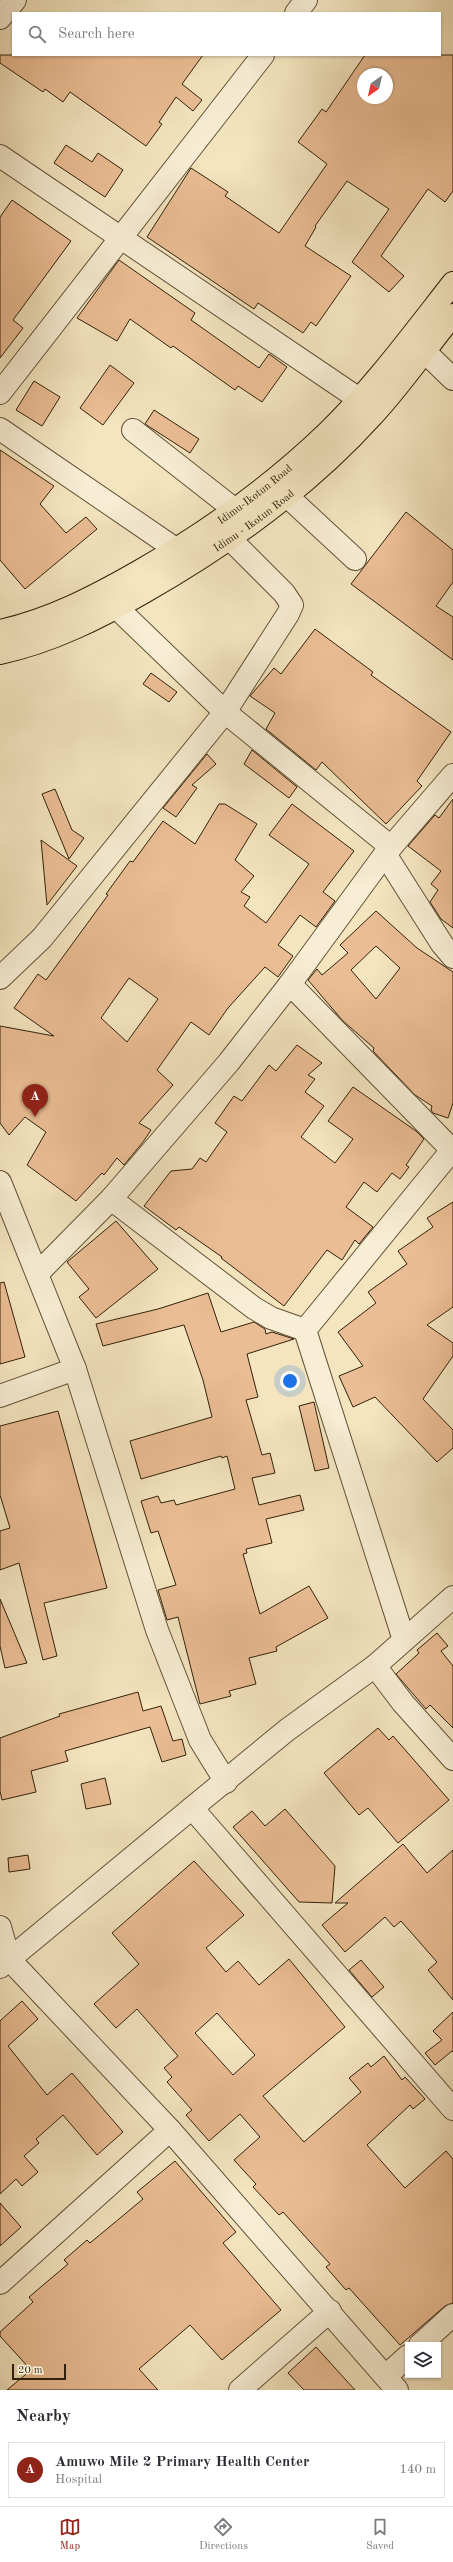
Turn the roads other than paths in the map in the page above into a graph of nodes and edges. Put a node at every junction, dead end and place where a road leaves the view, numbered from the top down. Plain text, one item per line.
1 (15, 0) edge
2 (306, 0) edge
3 (297, 12) edge
4 (0, 18) edge
5 (262, 56) edge
6 (0, 156) edge
7 (122, 237) junction
8 (453, 283) edge
9 (453, 315) edge
10 (424, 351) junction
11 (453, 379) edge
12 (0, 393) edge
13 (359, 399) junction
14 (0, 430) edge
15 (133, 430) dead end
16 (287, 496) junction
17 (235, 510) junction
18 (231, 540) junction
19 (177, 550) junction
20 (355, 559) dead end
21 (117, 608) junction
22 (0, 631) edge
23 (0, 653) edge
24 (225, 712) junction
25 (453, 775) edge
26 (388, 850) junction
27 (453, 957) edge
28 (0, 978) edge
29 (290, 984) junction
30 (452, 1150) edge
31 (0, 1182) edge
32 (111, 1198) junction
33 (38, 1273) junction
34 (304, 1330) junction
35 (75, 1369) junction
36 (0, 1396) edge
37 (453, 1597) edge
38 (404, 1640) junction
39 (375, 1666) junction
40 (453, 1759) edge
41 (226, 1782) junction
42 (192, 1808) junction
43 (0, 1927) edge
44 (5, 1963) edge
45 (453, 2109) edge
46 (170, 2130) junction
47 (0, 2283) edge
48 (330, 2311) junction
49 (453, 2315) edge
50 (423, 2342) edge
51 (405, 2361) edge
52 (391, 2383) edge
53 (240, 2390) edge

1 - 4 street
2 - 3 street
5 - 7 street
6 - 7 street
7 - 12 street
7 - 13 street
8 - 13 main road, Idimu-Ikotun Road
9 - 10 main road, Idimu - Ikotun Road
10 - 11 street
10 - 16 main road, Idimu - Ikotun Road
13 - 17 main road, Idimu-Ikotun Road
14 - 19 street
15 - 17 street
16 - 18 main road, Idimu - Ikotun Road
16 - 20 street
17 - 19 main road, Idimu-Ikotun Road
18 - 21 main road, Idimu - Ikotun Road
18 - 24 street
19 - 22 main road, Idimu-Ikotun Road
21 - 23 main road, Idimu - Ikotun Road
21 - 24 street
24 - 26 street
24 - 28 street
25 - 26 street
26 - 27 street
26 - 29 street
29 - 30 street
29 - 32 street
30 - 34 street
31 - 33 street
32 - 33 street
32 - 34 street
33 - 35 street
34 - 38 street
35 - 36 street
35 - 41 street
37 - 38 street
38 - 39 street
39 - 40 street
39 - 41 street
41 - 42 street
42 - 44 street
42 - 45 street
43 - 44 street
44 - 46 street
46 - 47 street
46 - 48 street
48 - 52 street
48 - 53 street
49 - 50 street
51 - 52 street

